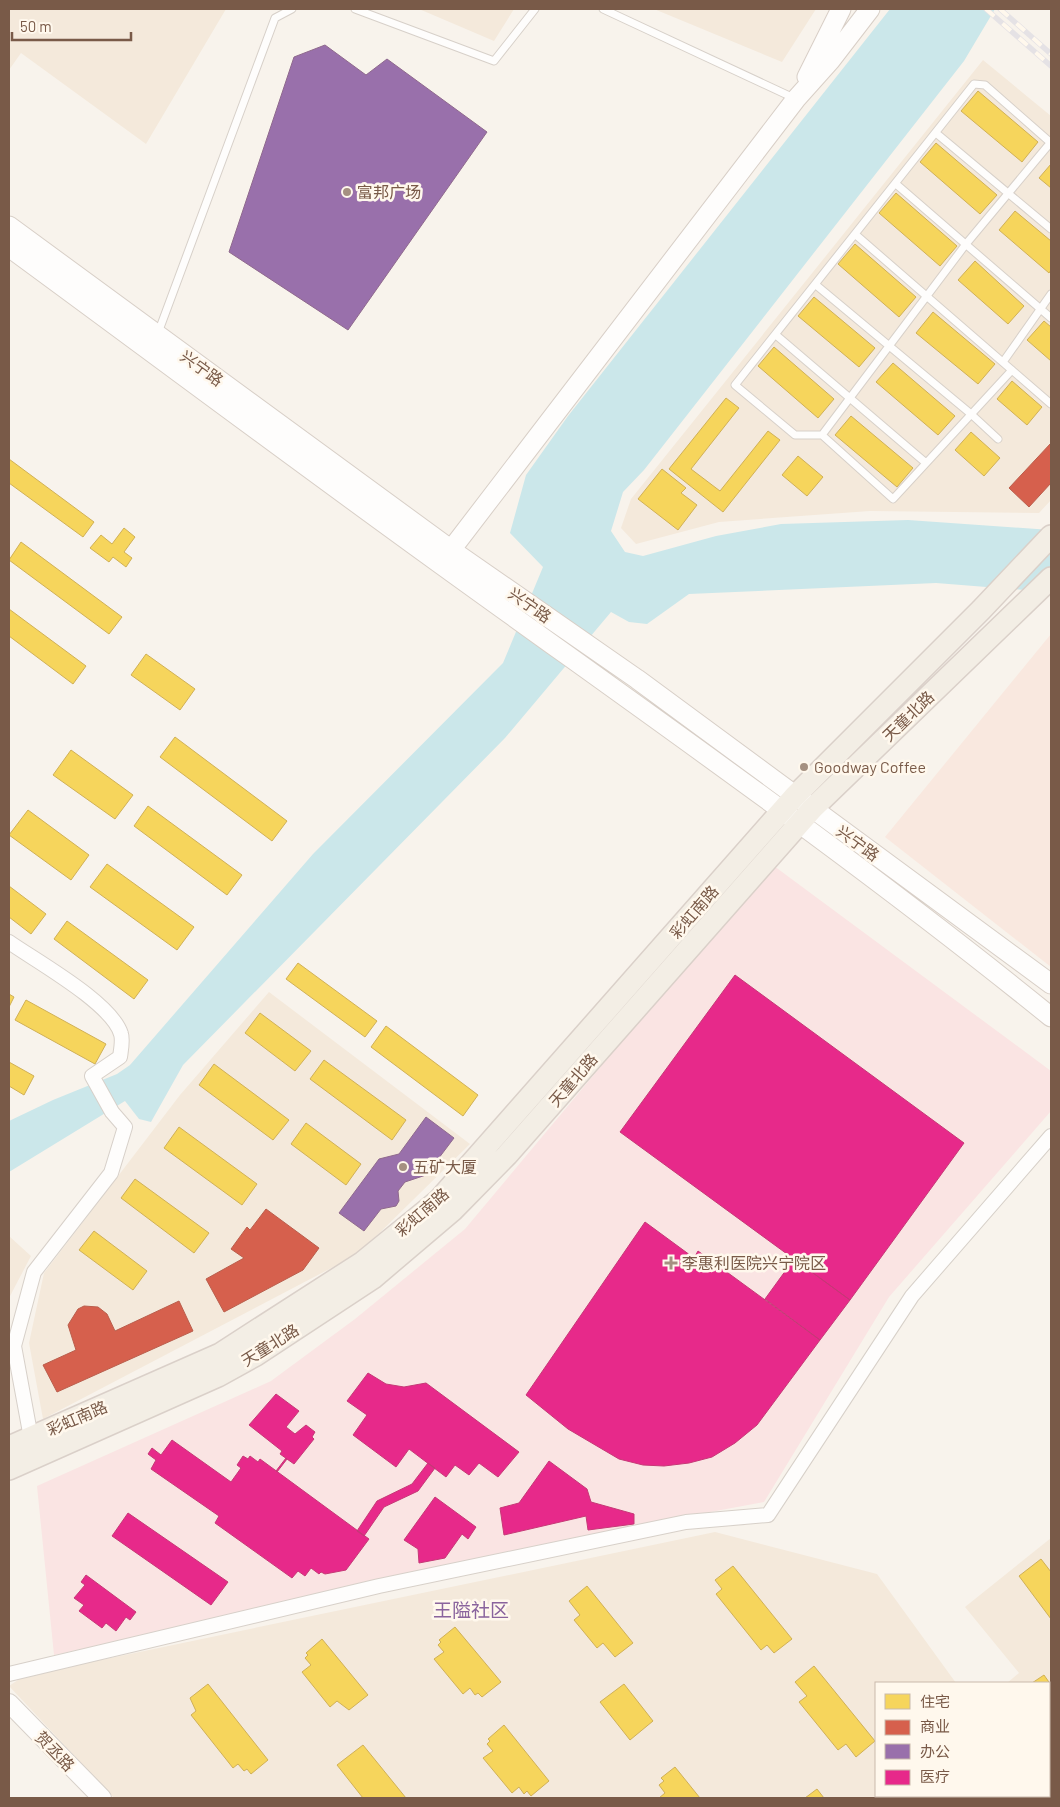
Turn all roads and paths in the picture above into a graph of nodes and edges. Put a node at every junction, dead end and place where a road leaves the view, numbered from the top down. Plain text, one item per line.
1 (292, 9) edge
2 (355, 9) edge
3 (535, 9) edge
4 (603, 9) edge
5 (841, 9) edge
6 (870, 9) edge
7 (796, 99) junction
8 (936, 133) junction
9 (1051, 143) edge
10 (896, 184) junction
11 (1008, 193) junction
12 (9, 226) edge
13 (1051, 229) edge
14 (856, 235) junction
15 (966, 244) junction
16 (9, 247) edge
17 (816, 285) junction
18 (1051, 294) edge
19 (928, 297) junction
20 (1040, 308) junction
21 (1051, 318) edge
22 (776, 334) junction
23 (154, 344) junction
24 (890, 346) junction
25 (1003, 362) junction
26 (1012, 370) junction
27 (851, 397) junction
28 (1051, 404) edge
29 (971, 414) junction
30 (822, 435) junction
31 (998, 440) dead end
32 (926, 463) junction
33 (1051, 536) edge
34 (445, 557) junction
35 (1051, 578) edge
36 (797, 810) junction
37 (9, 942) edge
38 (1051, 984) edge
39 (1051, 1017) edge
40 (1051, 1136) edge
41 (32, 1438) junction
42 (9, 1447) edge
43 (9, 1469) edge
44 (9, 1674) edge
45 (9, 1703) edge
46 (102, 1798) edge

1 - 23 lane
2 - 3 lane
4 - 7 lane
5 - 7 main road
6 - 7 main road
7 - 34 main road
8 - 9 lane
8 - 10 lane
8 - 11 lane
9 - 11 lane
10 - 14 lane
10 - 15 lane
11 - 13 lane
11 - 15 lane
12 - 23 main road, 兴宁路
14 - 17 lane
14 - 19 lane
15 - 19 lane
15 - 20 lane
16 - 23 main road, 兴宁路
17 - 22 lane
17 - 24 lane
18 - 20 lane
19 - 24 lane
19 - 25 lane
20 - 21 lane
20 - 25 lane
22 - 27 lane
22 - 30 lane
23 - 34 main road, 兴宁路
24 - 27 lane
24 - 29 lane
25 - 26 lane
26 - 28 lane
26 - 29 lane
27 - 30 lane
27 - 32 lane
29 - 31 lane
29 - 32 lane
30 - 32 lane
33 - 36 main road, 天童北路
34 - 36 main road, 兴宁路
34 - 36 main road, 兴宁路
35 - 36 main road, 天童北路
36 - 38 main road, 兴宁路
36 - 39 main road, 兴宁路
36 - 41 main road, 彩虹南路
36 - 43 main road, 天童北路
37 - 41 street
40 - 44 street
41 - 42 main road, 彩虹南路
45 - 46 street, 贺丞路

